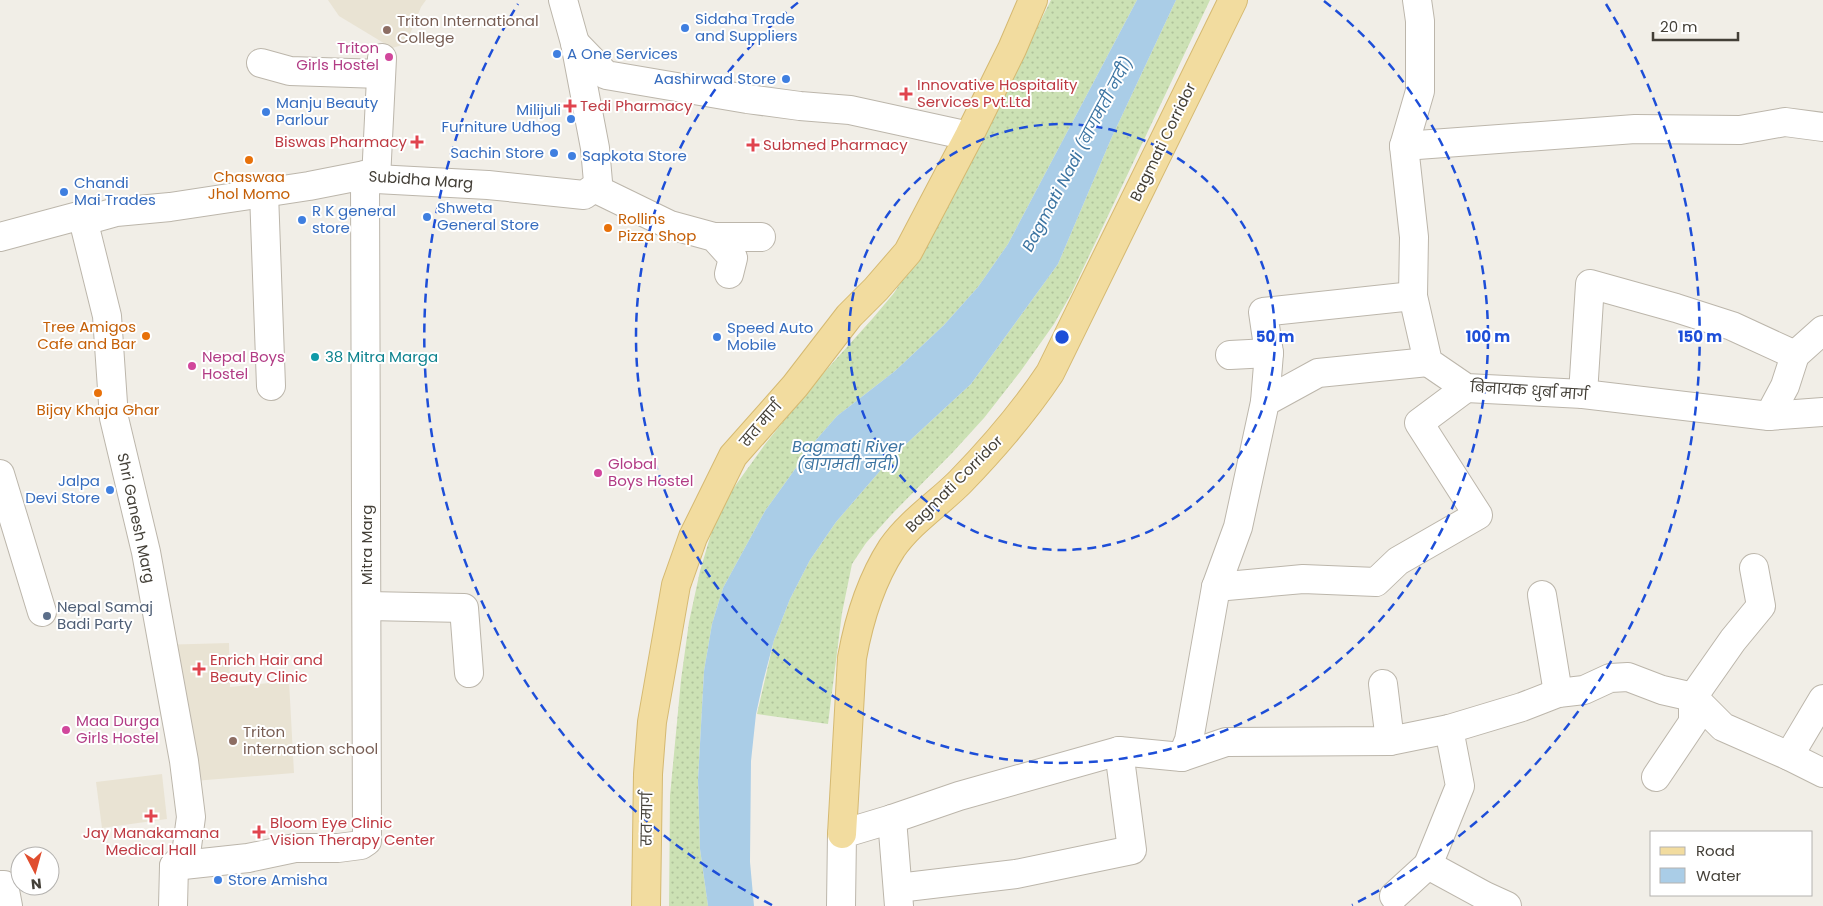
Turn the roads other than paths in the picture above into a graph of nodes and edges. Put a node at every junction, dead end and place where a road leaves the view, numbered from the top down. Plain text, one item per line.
1 (563, 0) edge
2 (1033, 0) edge
3 (1233, 0) edge
4 (1417, 0) edge
5 (574, 44) junction
6 (261, 63) dead end
7 (1823, 127) edge
8 (969, 136) junction
9 (1404, 146) junction
10 (370, 177) junction
11 (594, 188) junction
12 (264, 193) junction
13 (82, 215) junction
14 (0, 237) edge
15 (714, 237) junction
16 (761, 237) dead end
17 (729, 274) dead end
18 (1413, 296) junction
19 (1823, 330) edge
20 (1269, 353) junction
21 (1795, 355) junction
22 (1230, 356) dead end
23 (1428, 362) junction
24 (271, 386) dead end
25 (1466, 388) junction
26 (1583, 394) junction
27 (1265, 402) junction
28 (1823, 412) edge
29 (1769, 416) junction
30 (0, 474) edge
31 (1754, 568) dead end
32 (1216, 587) junction
33 (1542, 595) dead end
34 (368, 606) junction
35 (42, 612) dead end
36 (469, 673) dead end
37 (1383, 684) dead end
38 (1558, 693) junction
39 (1693, 697) junction
40 (1823, 699) edge
41 (1449, 729) junction
42 (1390, 741) junction
43 (1119, 751) junction
44 (1182, 756) junction
45 (1789, 756) junction
46 (1823, 773) edge
47 (1656, 777) dead end
48 (892, 819) junction
49 (842, 834) junction
50 (1428, 865) junction
51 (174, 866) junction
52 (0, 886) edge
53 (1394, 896) dead end
54 (898, 897) edge
55 (8, 906) edge
56 (173, 906) edge
57 (646, 906) edge
58 (841, 906) edge
59 (1507, 906) edge

1 - 5 street
2 - 8 main road, सत मार्ग
3 - 49 main road, Bagmati Corridor
4 - 9 street
5 - 8 street
5 - 11 street
6 - 10 street, Mitra Marg
7 - 9 street
8 - 57 main road, सत मार्ग
9 - 18 street
10 - 11 street, Subidha Marg
10 - 12 street, Subidha Marg
10 - 34 street, Mitra Marg
11 - 15 street
12 - 13 street, Subidha Marg
12 - 24 street
13 - 14 street, Subidha Marg
13 - 51 street, Shri Ganesh Marg
15 - 16 street
15 - 17 street
18 - 20 street
18 - 23 street
19 - 21 street
20 - 22 street
20 - 27 street
21 - 26 street
21 - 29 street
23 - 25 street, बिनायक धुर्बा मार्ग
23 - 27 street
25 - 26 street, बिनायक धुर्बा मार्ग
25 - 32 street
26 - 29 street, बिनायक धुर्बा मार्ग
27 - 32 street
28 - 29 street, बिनायक धुर्बा मार्ग
30 - 35 street
31 - 39 street
32 - 44 street
33 - 38 street
34 - 36 street
34 - 51 street, Mitra Marg
37 - 42 street
38 - 39 street
38 - 41 street
39 - 45 street
39 - 47 street
40 - 45 street
41 - 42 street
41 - 50 street
42 - 44 street
43 - 44 street
43 - 48 street
43 - 54 street
45 - 46 street
48 - 49 street
48 - 54 street
49 - 58 street
50 - 53 street
50 - 59 street
51 - 56 street
52 - 55 street

